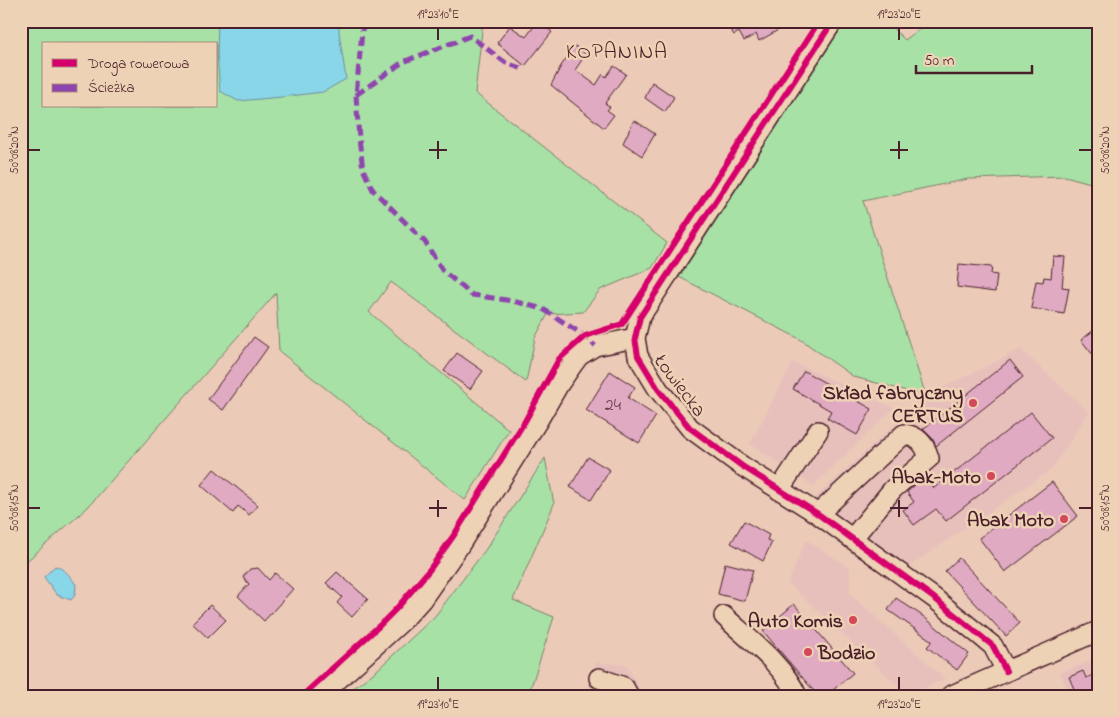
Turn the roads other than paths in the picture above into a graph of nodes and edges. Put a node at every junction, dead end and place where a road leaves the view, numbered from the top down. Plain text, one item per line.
1 (833, 21) edge
2 (635, 338) junction
3 (818, 431) dead end
4 (779, 490) junction
5 (818, 514) junction
6 (852, 539) junction
7 (724, 616) dead end
8 (1098, 631) edge
9 (1006, 672) junction
10 (599, 678) dead end
11 (320, 696) edge
12 (629, 696) edge
13 (797, 696) edge
14 (950, 696) edge

1 - 2 street, Łowiecka
2 - 4 street, Łowiecka
2 - 11 street
3 - 4 street
4 - 5 street, Łowiecka
5 - 6 street, Łowiecka
5 - 6 street
6 - 9 street, Łowiecka
7 - 13 street
8 - 9 street
9 - 14 street
10 - 12 street

